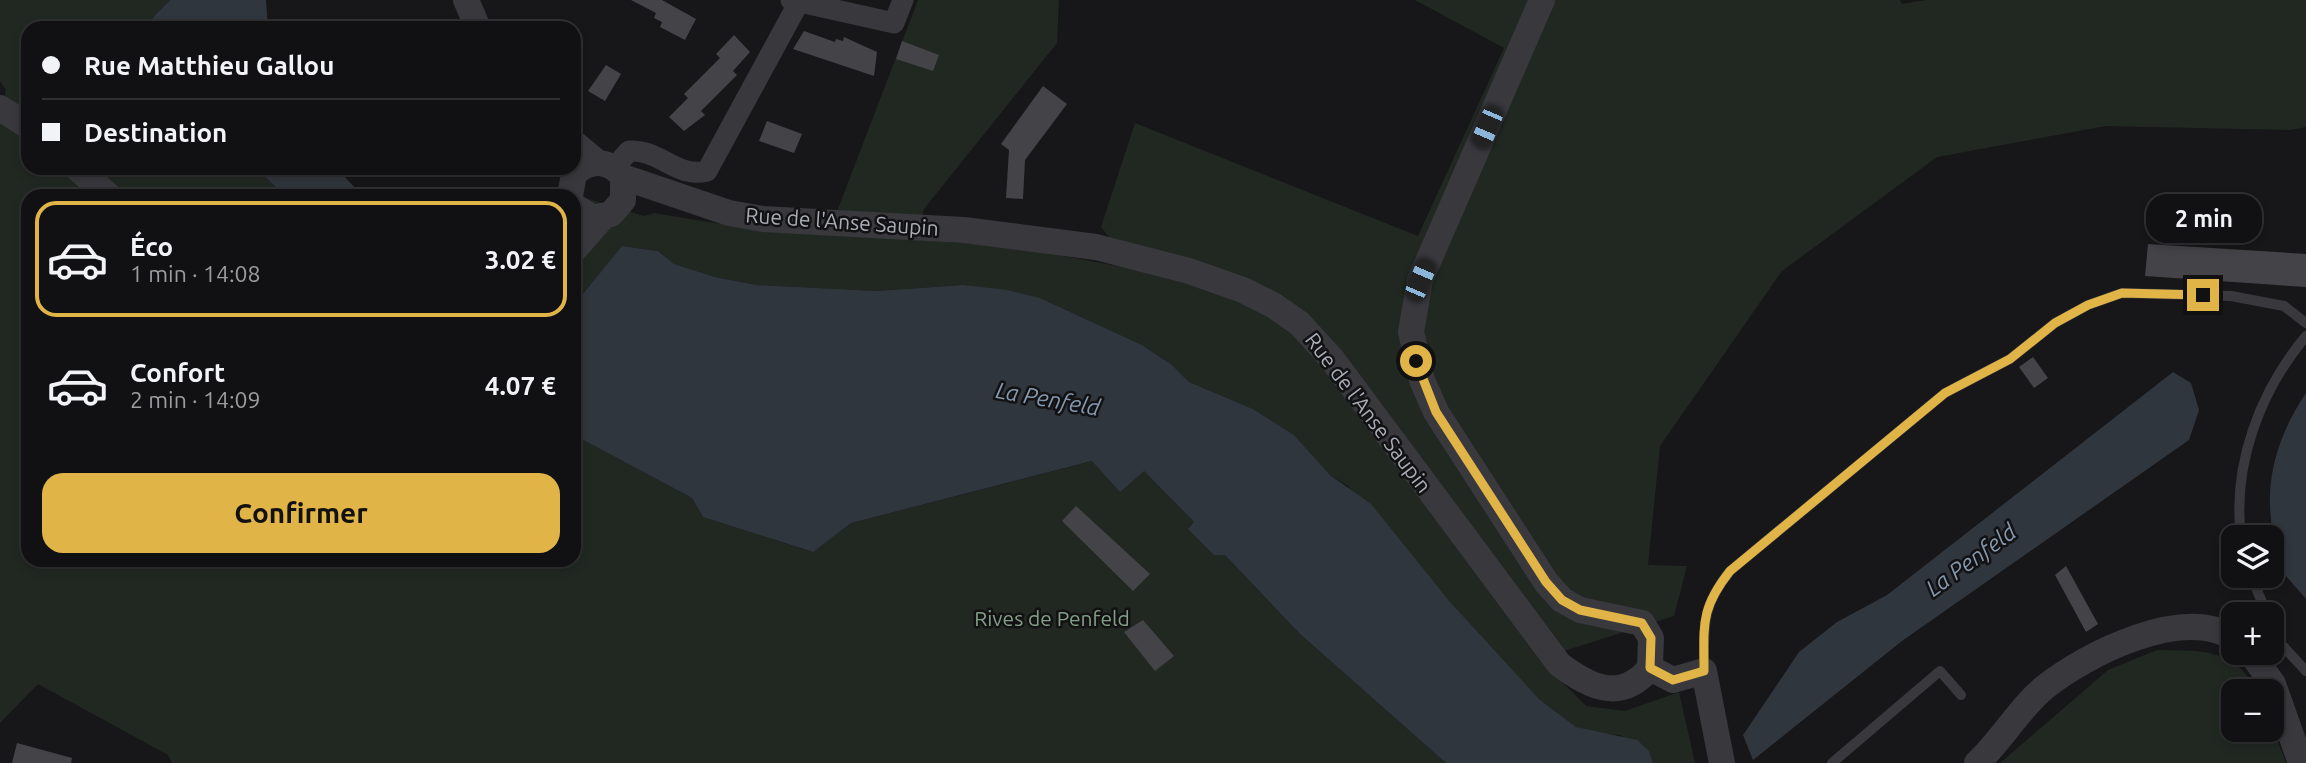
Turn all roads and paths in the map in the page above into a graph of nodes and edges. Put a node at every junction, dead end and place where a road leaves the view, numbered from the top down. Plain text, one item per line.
1 (466, 0) edge
2 (903, 0) edge
3 (1542, 0) edge
4 (795, 1) edge
5 (475, 21) edge
6 (0, 108) edge
7 (21, 122) edge
8 (581, 148) edge
9 (581, 168) edge
10 (611, 169) junction
11 (85, 175) edge
12 (101, 189) edge
13 (676, 197) junction
14 (581, 210) edge
15 (611, 213) junction
16 (581, 243) edge
17 (2306, 323) edge
18 (2306, 336) edge
19 (2240, 525) edge
20 (2221, 632) edge
21 (2284, 647) edge
22 (2260, 665) edge
23 (1650, 668) junction
24 (1704, 671) junction
25 (2306, 671) edge
26 (1961, 695) dead end
27 (1722, 763) edge
28 (1832, 763) edge
29 (1978, 763) edge
30 (2301, 763) edge

1 - 5 street
2 - 4 street
3 - 23 street
4 - 10 street
6 - 7 street
8 - 10 street, Rue de l'Anse Saupin
9 - 10 street
10 - 13 street, Rue de l'Anse Saupin
10 - 15 street
11 - 12 street
13 - 15 street, Rue de l'Anse Saupin
13 - 23 street, Rue de l'Anse Saupin
14 - 15 street
15 - 16 street
17 - 24 lane
18 - 19 lane
20 - 29 street
21 - 25 lane
22 - 30 street
23 - 24 street
24 - 27 street
26 - 28 lane

